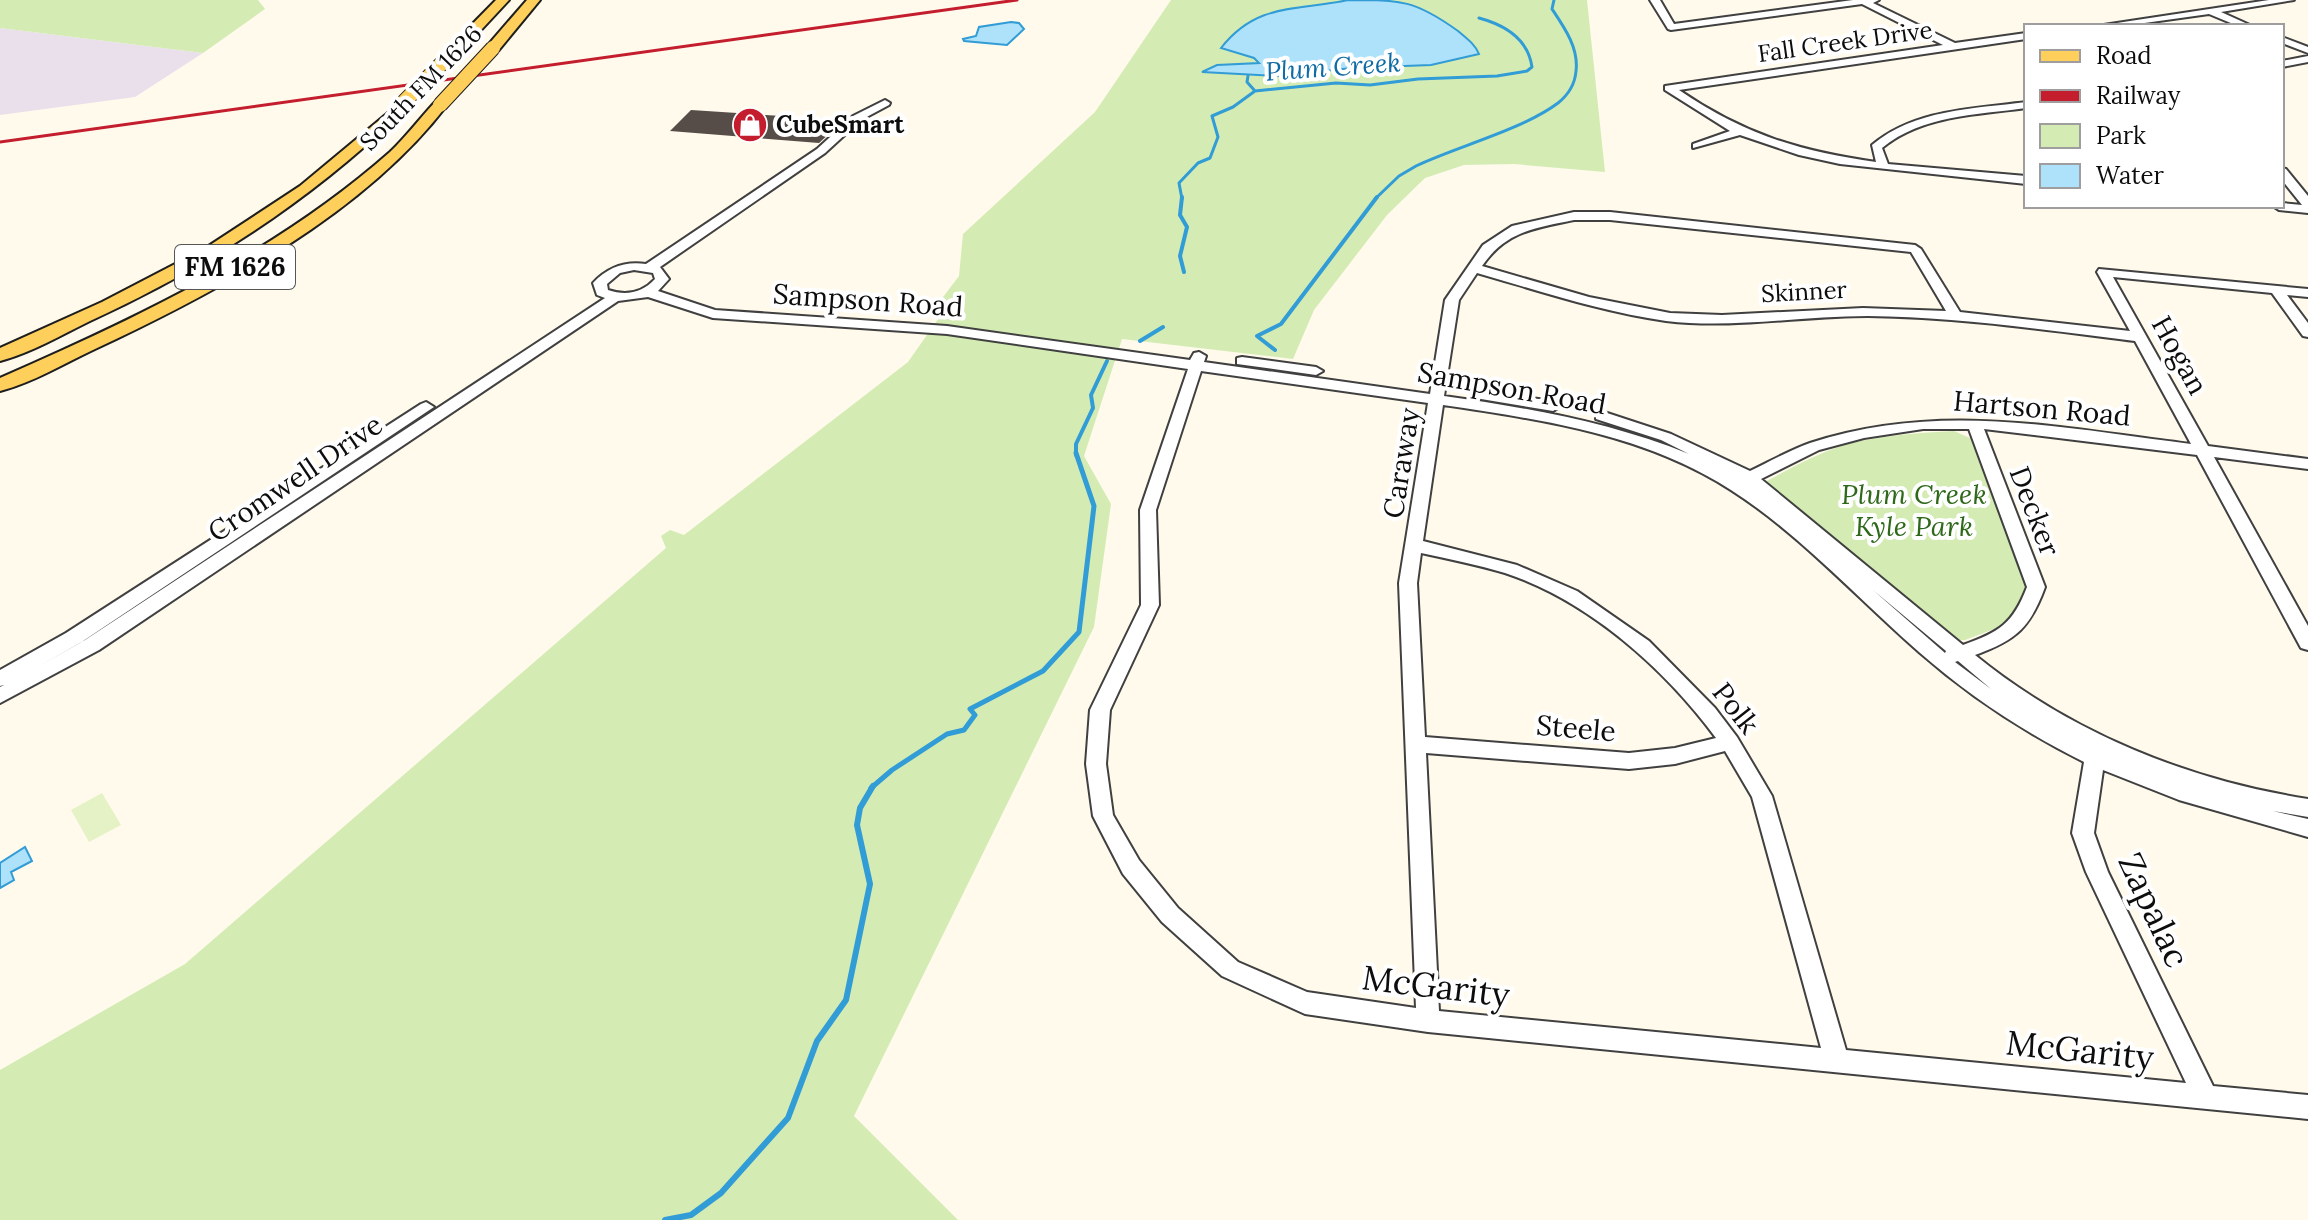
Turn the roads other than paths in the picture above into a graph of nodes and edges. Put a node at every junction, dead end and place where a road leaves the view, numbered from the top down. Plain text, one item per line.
1 (503, 0) edge
2 (534, 0) edge
3 (1655, 0) edge
4 (1866, 0) edge
5 (2289, 0) edge
6 (2210, 11) junction
7 (2116, 24) edge
8 (2242, 24) edge
9 (2024, 36) edge
10 (2284, 41) edge
11 (1953, 46) junction
12 (2308, 50) edge
13 (2308, 59) edge
14 (2284, 64) edge
15 (885, 103) dead end
16 (2024, 105) edge
17 (1739, 132) junction
18 (1697, 146) dead end
19 (1883, 165) junction
20 (2284, 175) edge
21 (2024, 180) edge
22 (2284, 206) edge
23 (2308, 206) edge
24 (651, 267) junction
25 (1474, 268) junction
26 (653, 288) junction
27 (2276, 289) junction
28 (2308, 293) edge
29 (609, 294) junction
30 (1956, 316) junction
31 (2308, 333) edge
32 (2140, 337) junction
33 (0, 355) edge
34 (1198, 362) junction
35 (0, 385) edge
36 (1437, 396) junction
37 (1975, 425) junction
38 (2202, 451) junction
39 (2308, 464) edge
40 (1742, 482) junction
41 (1414, 545) junction
42 (2308, 643) edge
43 (1961, 653) junction
44 (1943, 660) junction
45 (0, 679) edge
46 (0, 696) edge
47 (1730, 742) junction
48 (1416, 744) junction
49 (2096, 750) junction
50 (2308, 808) edge
51 (2308, 828) edge
52 (1428, 1021) junction
53 (1837, 1061) junction
54 (2206, 1097) junction
55 (2308, 1107) edge

1 - 33 main road, South FM 1626 / FM 1626, bridge
2 - 35 main road, South FM 1626 / FM 1626, bridge
3 - 4 street
4 - 11 street
5 - 6 street
6 - 7 street
6 - 8 street
9 - 11 street, Fall Creek Drive
10 - 12 street
11 - 17 street, Fall Creek Drive
13 - 14 street
15 - 24 street
16 - 19 street
17 - 18 street
17 - 19 street
19 - 21 street
20 - 23 street
22 - 23 street
24 - 26 street
24 - 29 street
25 - 30 street, Skinner
25 - 30 street, Caraway
25 - 36 street, Caraway
26 - 29 street
26 - 34 street, Sampson Road
27 - 28 street, Hogan
27 - 31 street
27 - 32 street, Hogan
29 - 45 street, Cromwell Drive
29 - 46 street, Cromwell Drive
30 - 32 street, Skinner
32 - 38 street, Hogan
34 - 36 street, Sampson Road
34 - 52 street, McGarity
36 - 40 street, Sampson Road
36 - 41 street, Caraway
37 - 38 street, Hartson Road
37 - 40 street, Hartson Road
37 - 43 street, Decker
38 - 39 street, Hartson Road
38 - 42 street, Hogan
40 - 43 street, Sampson Road
40 - 44 street, Sampson Road
41 - 47 street, Polk
41 - 48 street, Caraway
43 - 44 street, Decker
43 - 49 street, Sampson Road
44 - 49 street, Sampson Road
47 - 48 street, Steele
47 - 53 street, Polk
48 - 52 street, Caraway
49 - 50 street, Sampson Road
49 - 51 street, Sampson Road
49 - 54 street, Zapalac
52 - 53 street, McGarity
53 - 54 street, McGarity
54 - 55 street, McGarity

